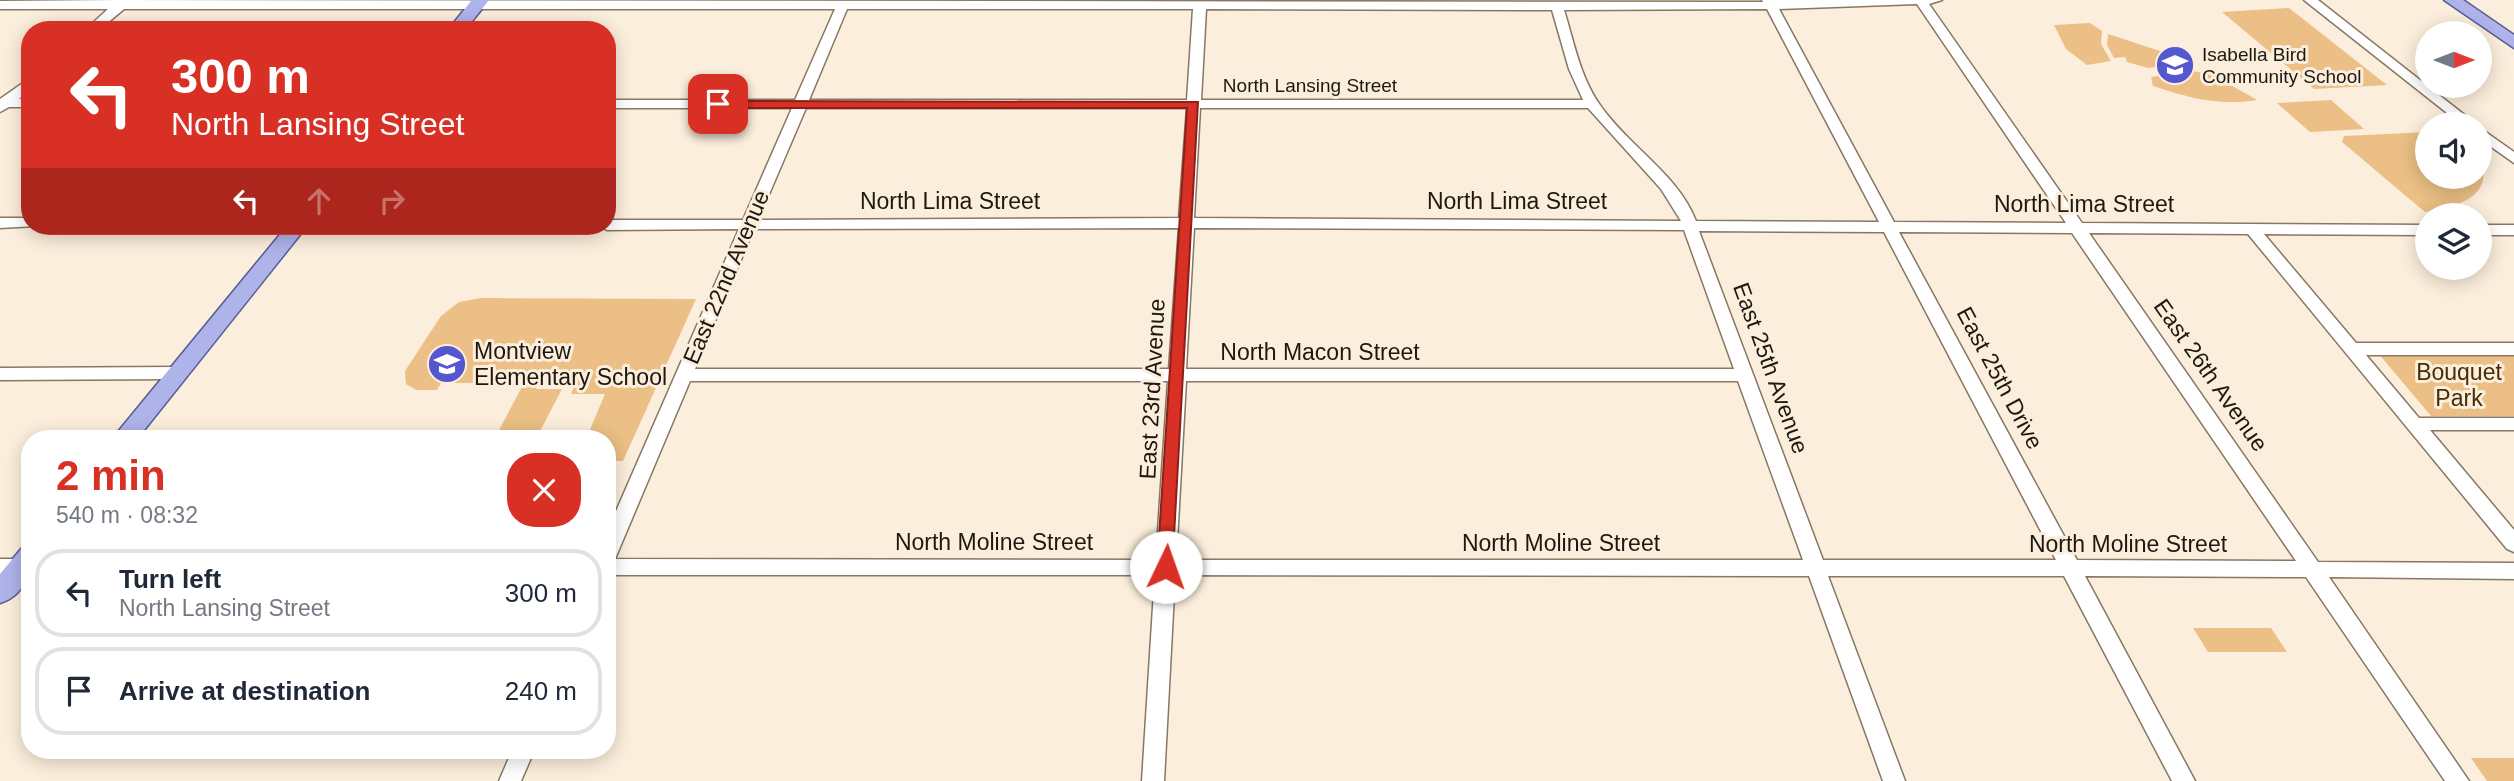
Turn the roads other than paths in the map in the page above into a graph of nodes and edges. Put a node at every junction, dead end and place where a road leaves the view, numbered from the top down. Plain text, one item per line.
1 (1920, 0) edge
2 (1936, 0) edge
3 (2310, 0) edge
4 (2452, 0) edge
5 (2473, 0) edge
6 (123, 3) edge
7 (478, 3) edge
8 (844, 3) edge
9 (1199, 3) edge
10 (1556, 3) edge
11 (1770, 3) edge
12 (0, 5) edge
13 (102, 21) edge
14 (463, 21) edge
15 (2514, 28) edge
16 (2514, 43) edge
17 (21, 89) edge
18 (21, 104) edge
19 (616, 104) edge
20 (800, 104) junction
21 (1592, 104) junction
22 (2, 105) edge
23 (1194, 105) junction
24 (2454, 112) edge
25 (2492, 142) edge
26 (2514, 159) edge
27 (0, 223) edge
28 (21, 223) edge
29 (1186, 223) junction
30 (616, 225) edge
31 (748, 225) junction
32 (1690, 225) junction
33 (1889, 226) junction
34 (2077, 227) junction
35 (2251, 228) junction
36 (2415, 230) edge
37 (2492, 230) edge
38 (2514, 230) edge
39 (290, 235) edge
40 (2351, 349) junction
41 (2514, 349) edge
42 (0, 373) edge
43 (178, 373) junction
44 (1177, 374) junction
45 (684, 375) junction
46 (1746, 375) junction
47 (2414, 424) junction
48 (2514, 424) edge
49 (131, 430) edge
50 (616, 534) edge
51 (2514, 544) edge
52 (20, 564) edge
53 (616, 567) edge
54 (1166, 567) junction
55 (1816, 568) junction
56 (2071, 568) junction
57 (2313, 570) junction
58 (2514, 571) edge
59 (0, 593) edge
60 (520, 759) edge
61 (510, 781) edge
62 (1153, 781) edge
63 (1894, 781) edge
64 (2183, 781) edge
65 (2458, 781) edge

1 - 2 street
1 - 11 street
1 - 34 street, East 26th Avenue
3 - 24 street
4 - 16 main road
5 - 15 main road
6 - 7 street
6 - 12 street
6 - 13 street
7 - 8 street
7 - 14 main road
8 - 9 street
8 - 20 street, East 22nd Avenue
9 - 10 street
9 - 23 street, East 23rd Avenue
10 - 11 street
10 - 21 street, East 25th Avenue
11 - 33 street, East 25th Drive
17 - 22 street
18 - 22 street
19 - 20 street, North Lansing Street
20 - 23 street, North Lansing Street
20 - 31 street, East 22nd Avenue
21 - 23 street, North Lansing Street
21 - 32 street, East 25th Avenue
23 - 29 street, East 23rd Avenue
25 - 26 street
27 - 28 street
29 - 31 street, North Lima Street
29 - 32 street, North Lima Street
29 - 44 street, East 23rd Avenue
30 - 31 street, North Lima Street
31 - 45 street, East 22nd Avenue
32 - 33 street, North Lima Street
32 - 46 street, East 25th Avenue
33 - 34 street, North Lima Street
33 - 56 street, East 25th Drive
34 - 35 street, North Lima Street
34 - 57 street, East 26th Avenue
35 - 36 street, North Lima Street
35 - 40 street
37 - 38 street
39 - 43 main road
40 - 41 street
40 - 47 street
42 - 43 street
43 - 49 main road
44 - 45 street, North Macon Street
44 - 46 street, North Macon Street
44 - 54 street, East 23rd Avenue
45 - 50 street, East 22nd Avenue
46 - 55 street, East 25th Avenue
47 - 48 street
47 - 51 street
52 - 59 main road
53 - 54 street, North Moline Street
54 - 55 street, North Moline Street
54 - 62 street, East 23rd Avenue
55 - 56 street, North Moline Street
55 - 63 street, East 25th Avenue
56 - 57 street, North Moline Street
56 - 64 street, East 25th Drive
57 - 58 street, North Moline Street
57 - 65 street, East 26th Avenue
60 - 61 street

